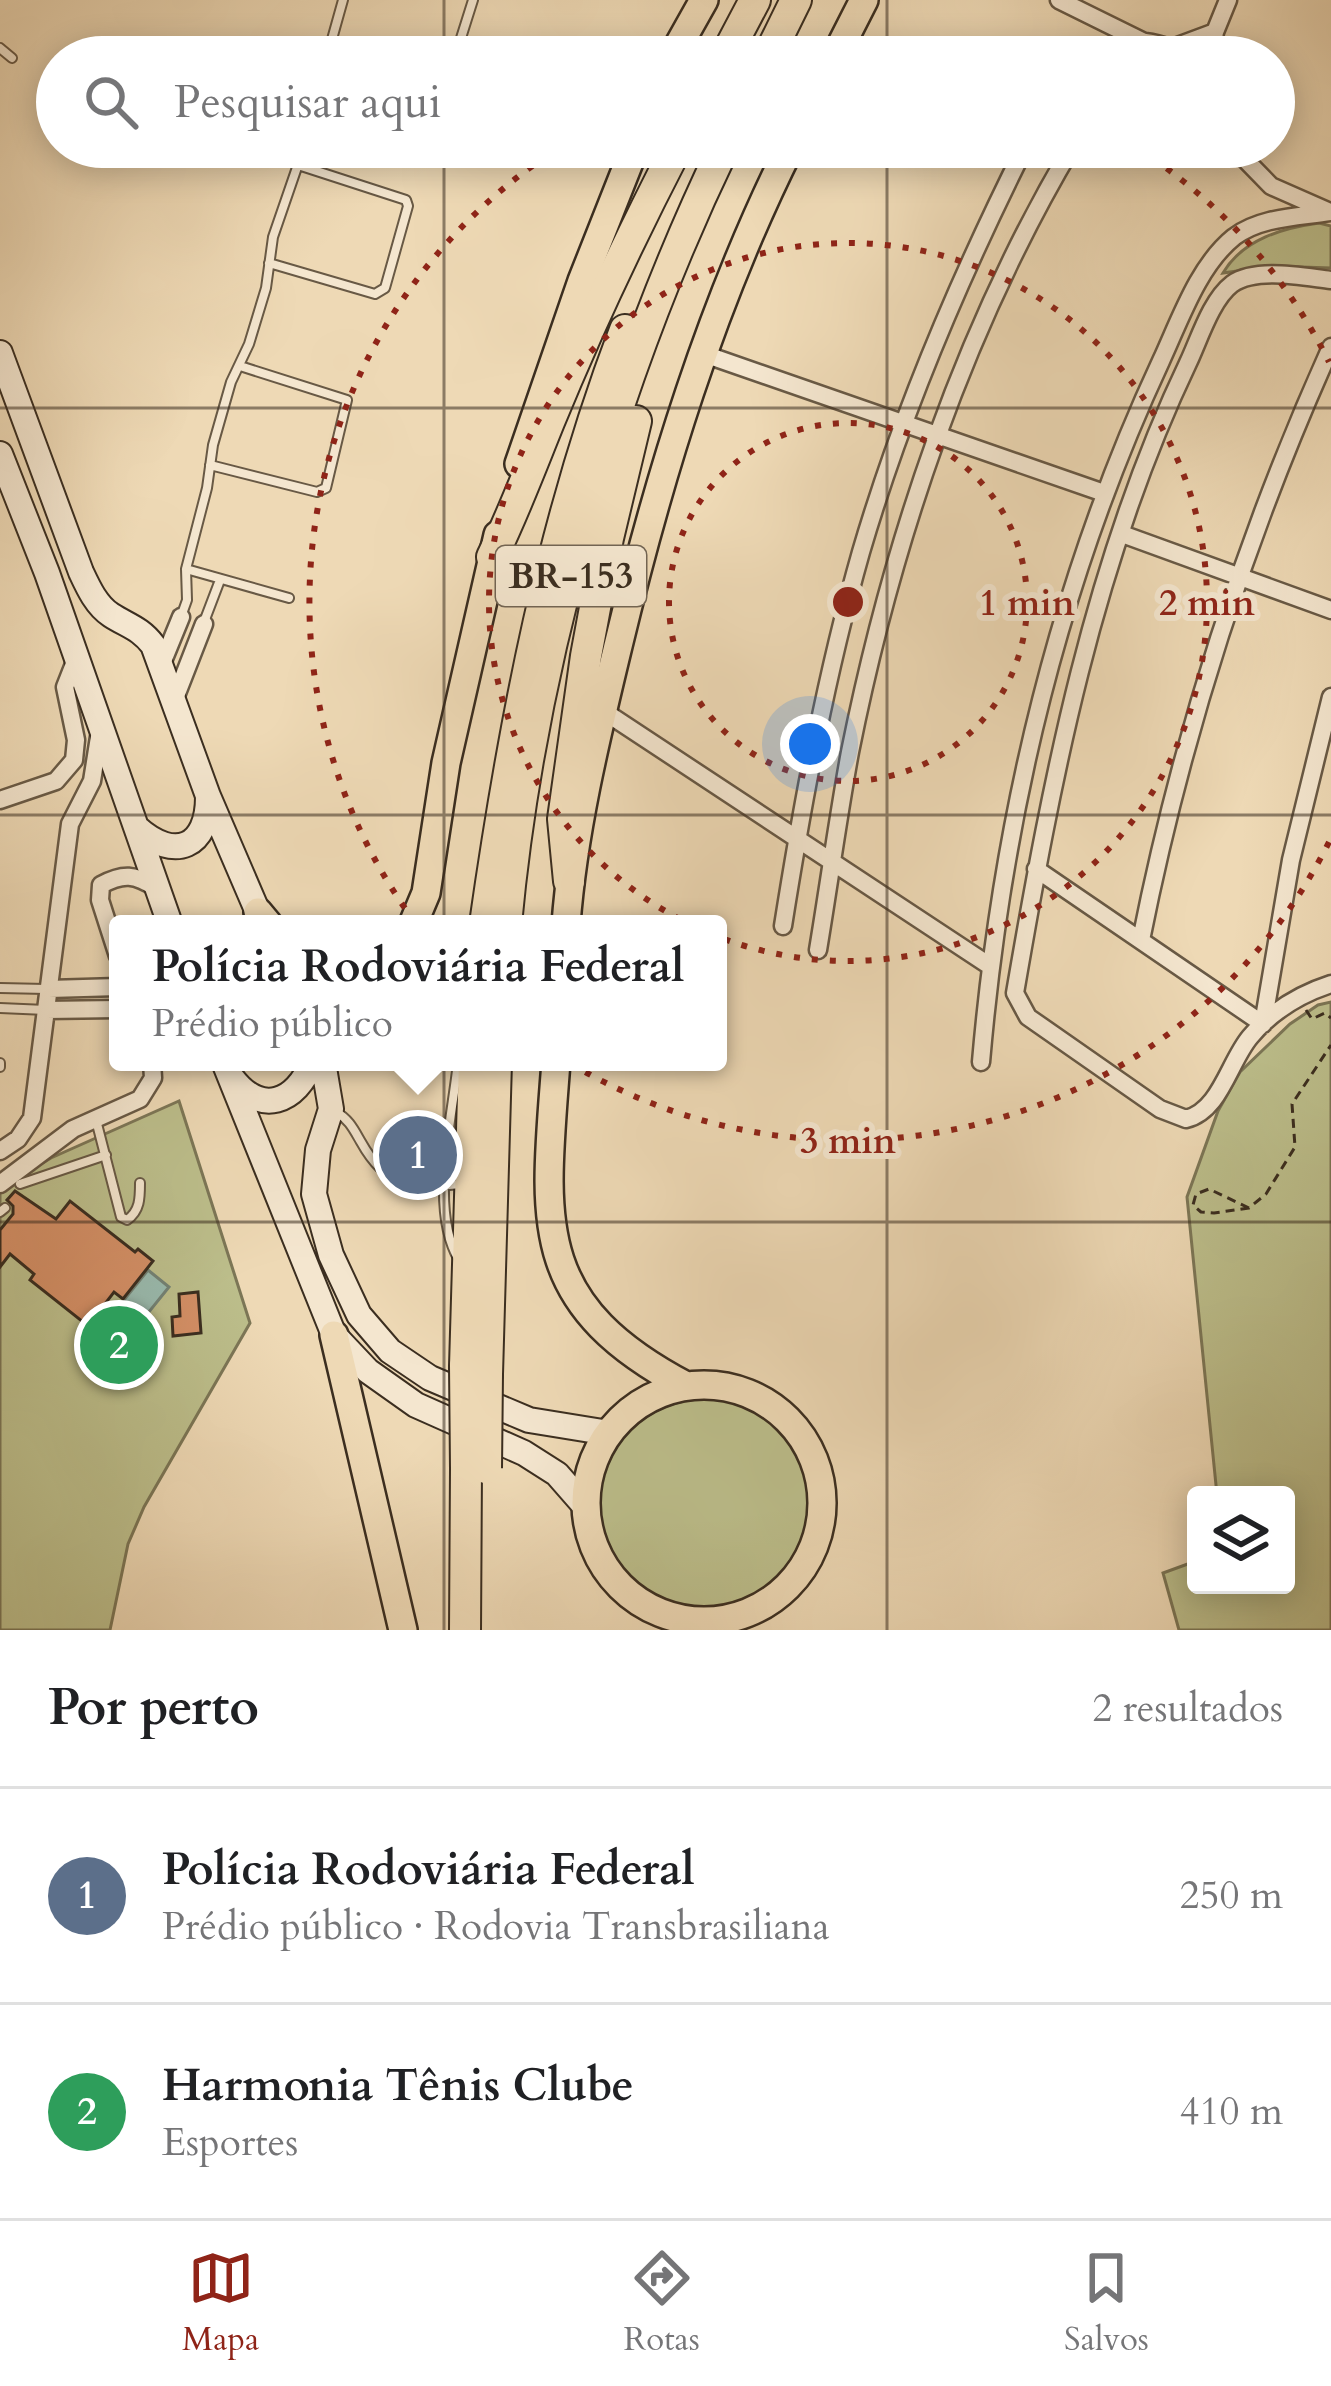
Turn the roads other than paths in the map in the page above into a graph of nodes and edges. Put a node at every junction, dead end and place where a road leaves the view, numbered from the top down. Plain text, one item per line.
1 (343, 0) edge
2 (704, 0) edge
3 (755, 0) edge
4 (770, 0) edge
5 (796, 0) edge
6 (865, 0) edge
7 (1059, 0) edge
8 (1228, 0) edge
9 (470, 1) edge
10 (1087, 17) junction
11 (1215, 32) junction
12 (333, 36) edge
13 (461, 36) edge
14 (684, 36) edge
15 (735, 36) edge
16 (752, 36) edge
17 (778, 36) edge
18 (846, 36) edge
19 (1093, 36) edge
20 (1130, 36) edge
21 (1207, 36) edge
22 (1214, 36) edge
23 (0, 48) edge
24 (12, 58) dead end
25 (297, 168) edge
26 (307, 168) edge
27 (627, 168) edge
28 (667, 168) edge
29 (692, 168) edge
30 (715, 168) edge
31 (781, 168) edge
32 (1015, 168) edge
33 (1061, 168) edge
34 (1253, 168) edge
35 (1271, 186) junction
36 (1330, 213) edge
37 (1256, 224) junction
38 (682, 241) junction
39 (269, 263) junction
40 (1331, 280) edge
41 (1331, 347) edge
42 (0, 353) edge
43 (704, 354) junction
44 (240, 366) junction
45 (904, 423) junction
46 (939, 435) junction
47 (0, 454) edge
48 (210, 465) junction
49 (1105, 493) junction
50 (1122, 533) junction
51 (492, 557) junction
52 (186, 569) junction
53 (1238, 576) junction
54 (220, 580) junction
55 (289, 598) dead end
56 (1331, 610) edge
57 (113, 617) junction
58 (181, 617) joint
59 (204, 624) joint
60 (73, 651) junction
61 (160, 667) junction
62 (1331, 697) edge
63 (175, 701) junction
64 (602, 710) junction
65 (100, 730) junction
66 (58, 785) junction
67 (26, 796) junction
68 (208, 796) junction
69 (0, 800) edge
70 (0, 811) edge
71 (70, 824) junction
72 (137, 828) junction
73 (797, 837) junction
74 (172, 848) junction
75 (146, 855) junction
76 (832, 861) junction
77 (1036, 869) junction
78 (569, 881) junction
79 (101, 886) junction
80 (156, 888) junction
81 (166, 915) edge
82 (261, 915) edge
83 (417, 915) edge
84 (486, 915) edge
85 (507, 915) edge
86 (567, 915) edge
87 (784, 926) dead end
88 (109, 928) edge
89 (1141, 940) junction
90 (818, 950) dead end
91 (991, 966) junction
92 (1331, 984) edge
93 (109, 987) edge
94 (0, 988) edge
95 (49, 989) junction
96 (0, 1008) edge
97 (109, 1009) edge
98 (46, 1010) junction
99 (1263, 1024) junction
100 (981, 1062) dead end
101 (153, 1071) edge
102 (227, 1071) edge
103 (229, 1071) edge
104 (309, 1071) edge
105 (324, 1071) edge
106 (459, 1071) edge
107 (474, 1071) edge
108 (494, 1071) edge
109 (555, 1071) edge
110 (331, 1109) junction
111 (96, 1119) junction
112 (28, 1127) junction
113 (48, 1147) junction
114 (3, 1150) edge
115 (106, 1155) junction
116 (468, 1181) junction
117 (19, 1182) junction
118 (140, 1183) dead end
119 (0, 1184) edge
120 (334, 1335) junction
121 (476, 1370) junction
122 (686, 1386) junction
123 (609, 1433) junction
124 (476, 1472) junction
125 (585, 1506) junction
126 (668, 1625) edge
127 (403, 1630) edge
128 (465, 1630) edge
129 (485, 1630) edge

1 - 12 lane
2 - 14 main road
3 - 15 highway
4 - 16 highway
5 - 17 highway
6 - 18 main road
7 - 10 street
8 - 11 street
9 - 13 lane
10 - 19 street
10 - 20 street
11 - 21 street
11 - 22 street
23 - 24 lane
25 - 39 lane
26 - 39 lane
27 - 51 main road
28 - 51 highway
29 - 84 highway, BR-153
30 - 38 highway, BR-153
31 - 43 main road
32 - 45 street
33 - 46 street
34 - 35 street
35 - 36 street
35 - 37 street
36 - 37 street
37 - 49 street
38 - 78 highway
38 - 85 highway, BR-153
39 - 44 lane
40 - 50 street
41 - 53 street
42 - 57 main road
43 - 45 street
43 - 64 main road
44 - 48 lane
44 - 48 lane
45 - 46 street
45 - 73 street
46 - 49 street
46 - 76 street
47 - 60 main road
48 - 52 lane
49 - 91 street
50 - 53 street
50 - 77 street
51 - 83 main road
52 - 54 lane
52 - 58 lane
53 - 56 street
53 - 89 street
54 - 55 lane
54 - 59 lane
57 - 60 main road
57 - 61 main road
58 - 61 street
59 - 63 street
60 - 65 main road
60 - 66 street
61 - 63 main road
62 - 99 street
63 - 68 main road
64 - 73 street
64 - 78 main road
65 - 71 street
65 - 72 main road
66 - 67 street
66 - 71 street
67 - 69 street
67 - 70 street
68 - 74 main road
68 - 82 main road
71 - 95 street
72 - 74 main road
72 - 75 main road
73 - 76 street
73 - 87 street
74 - 75 main road
75 - 79 street
75 - 80 main road
76 - 90 street
76 - 91 street
77 - 89 street
77 - 99 street
78 - 86 main road
79 - 80 street
79 - 88 street
80 - 81 main road
89 - 99 street
91 - 100 street
92 - 99 street
93 - 95 street
94 - 95 lane
95 - 98 street
96 - 98 lane
97 - 98 street
98 - 112 street
101 - 111 street
102 - 120 main road
103 - 104 main road
105 - 110 main road
106 - 116 lane
107 - 116 highway
108 - 116 highway
109 - 122 main road
110 - 116 lane
110 - 123 main road
111 - 113 street
111 - 115 lane
112 - 113 street
112 - 114 street
113 - 117 street
114 - 117 street
115 - 117 lane
115 - 118 lane
116 - 121 highway
116 - 121 highway
117 - 119 street
120 - 125 main road
120 - 127 main road
121 - 124 highway, bridge
122 - 123 main road
122 - 126 main road
123 - 125 main road
124 - 128 highway
124 - 129 highway
125 - 126 main road

